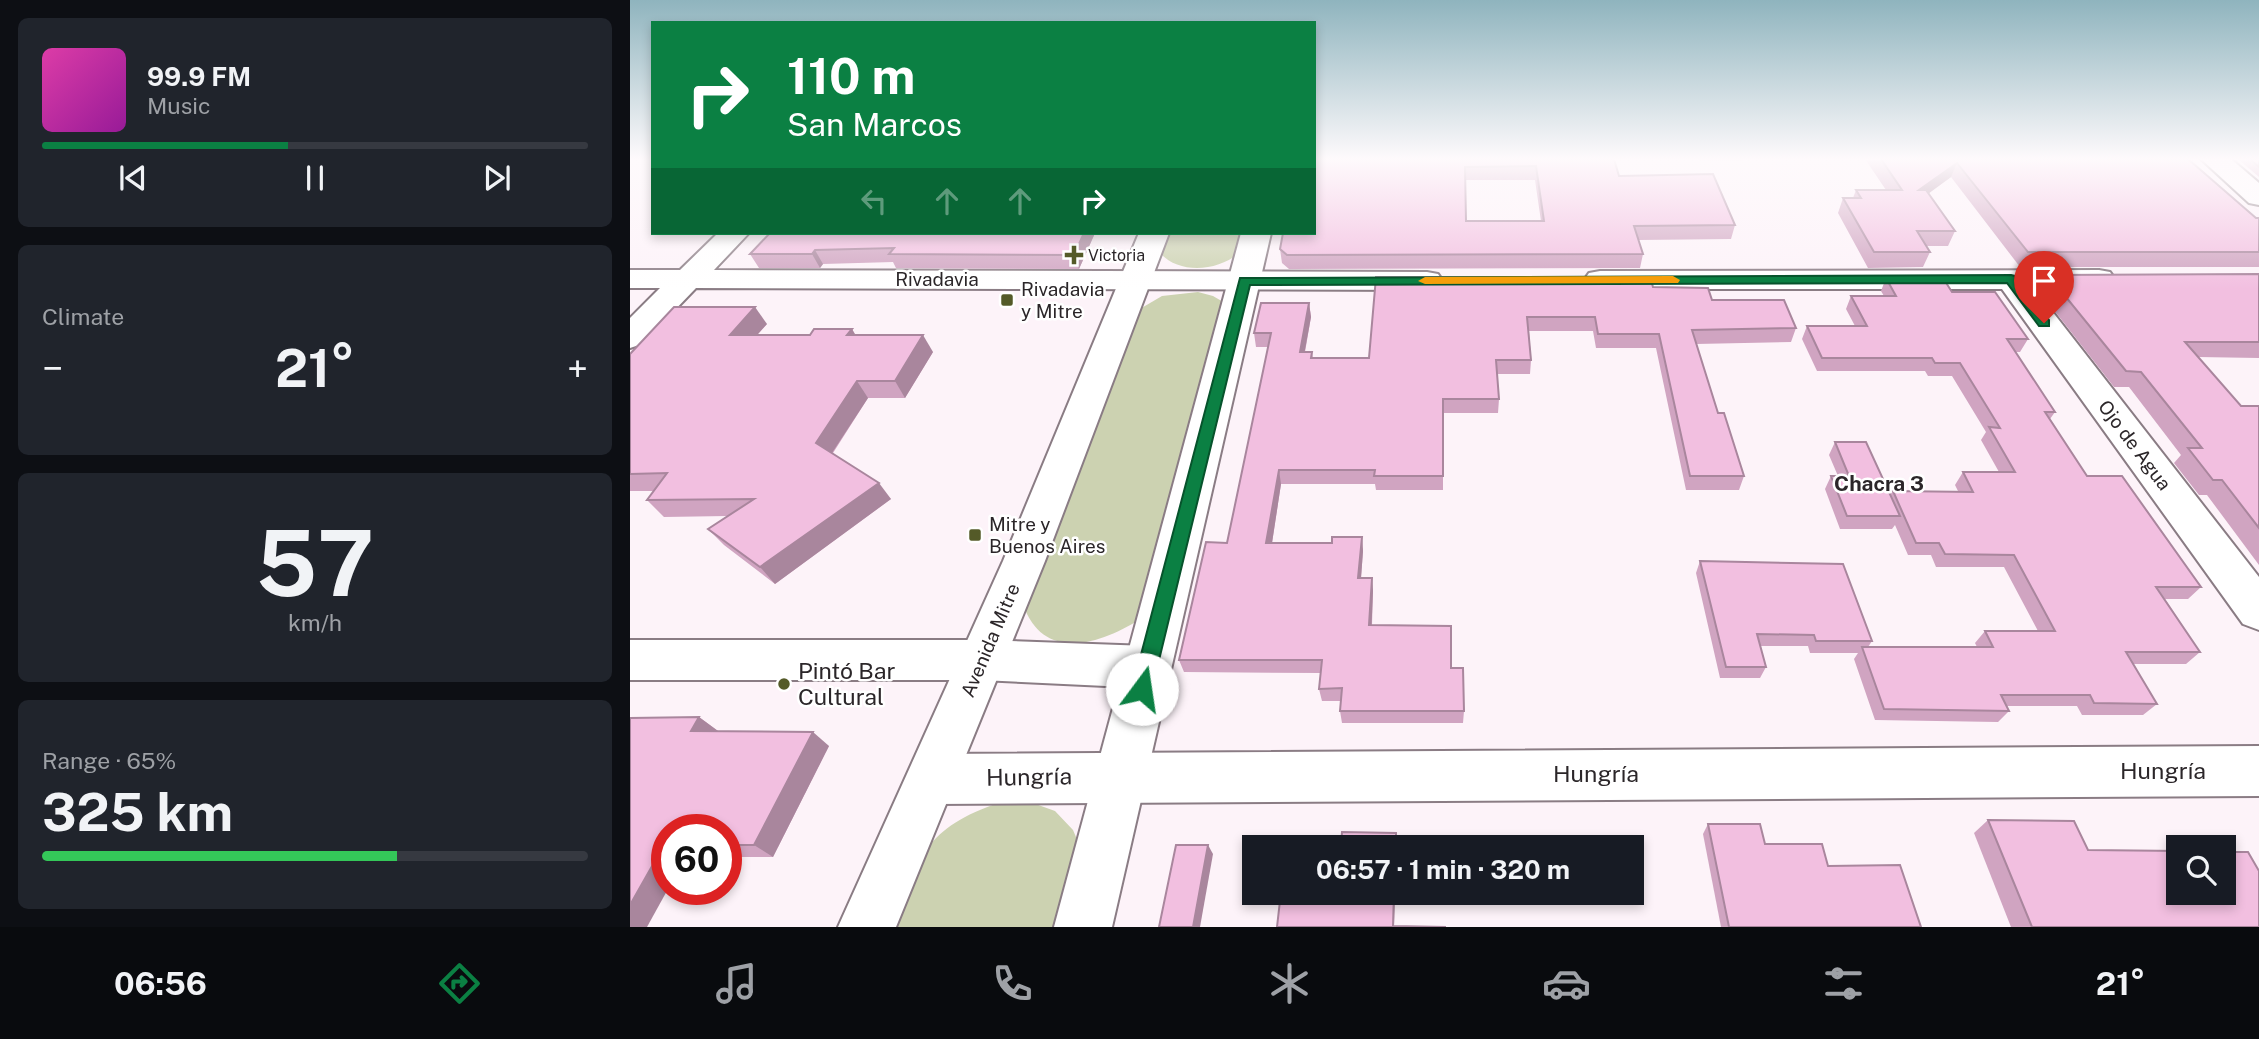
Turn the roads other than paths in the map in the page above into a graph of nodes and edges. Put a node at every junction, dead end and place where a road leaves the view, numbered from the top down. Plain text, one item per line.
1 (732, 235) edge
2 (1153, 235) edge
3 (1256, 235) edge
4 (630, 279) edge
5 (689, 279) junction
6 (1136, 279) junction
7 (2011, 279) junction
8 (2121, 279) edge
9 (1570, 280) edge
10 (1244, 281) junction
11 (1460, 281) edge
12 (630, 337) edge
13 (2259, 611) edge
14 (630, 660) edge
15 (981, 660) junction
16 (1148, 667) junction
17 (2259, 771) edge
18 (1120, 776) junction
19 (933, 779) junction
20 (867, 927) edge
21 (1083, 927) edge

1 - 5 street
2 - 6 street, Avenida Mitre
3 - 10 street
4 - 5 street, Rivadavia
5 - 6 street, Rivadavia
5 - 12 street
6 - 10 street, Rivadavia
6 - 15 street, Avenida Mitre
7 - 8 street
7 - 9 street
7 - 13 street, Ojo de Agua
10 - 11 street, Rivadavia
10 - 16 street
14 - 15 street
15 - 16 street
15 - 19 street, Avenida Mitre
16 - 18 street
17 - 18 street, Hungría
18 - 19 street, Hungría
18 - 21 street
19 - 20 street, Avenida Mitre

